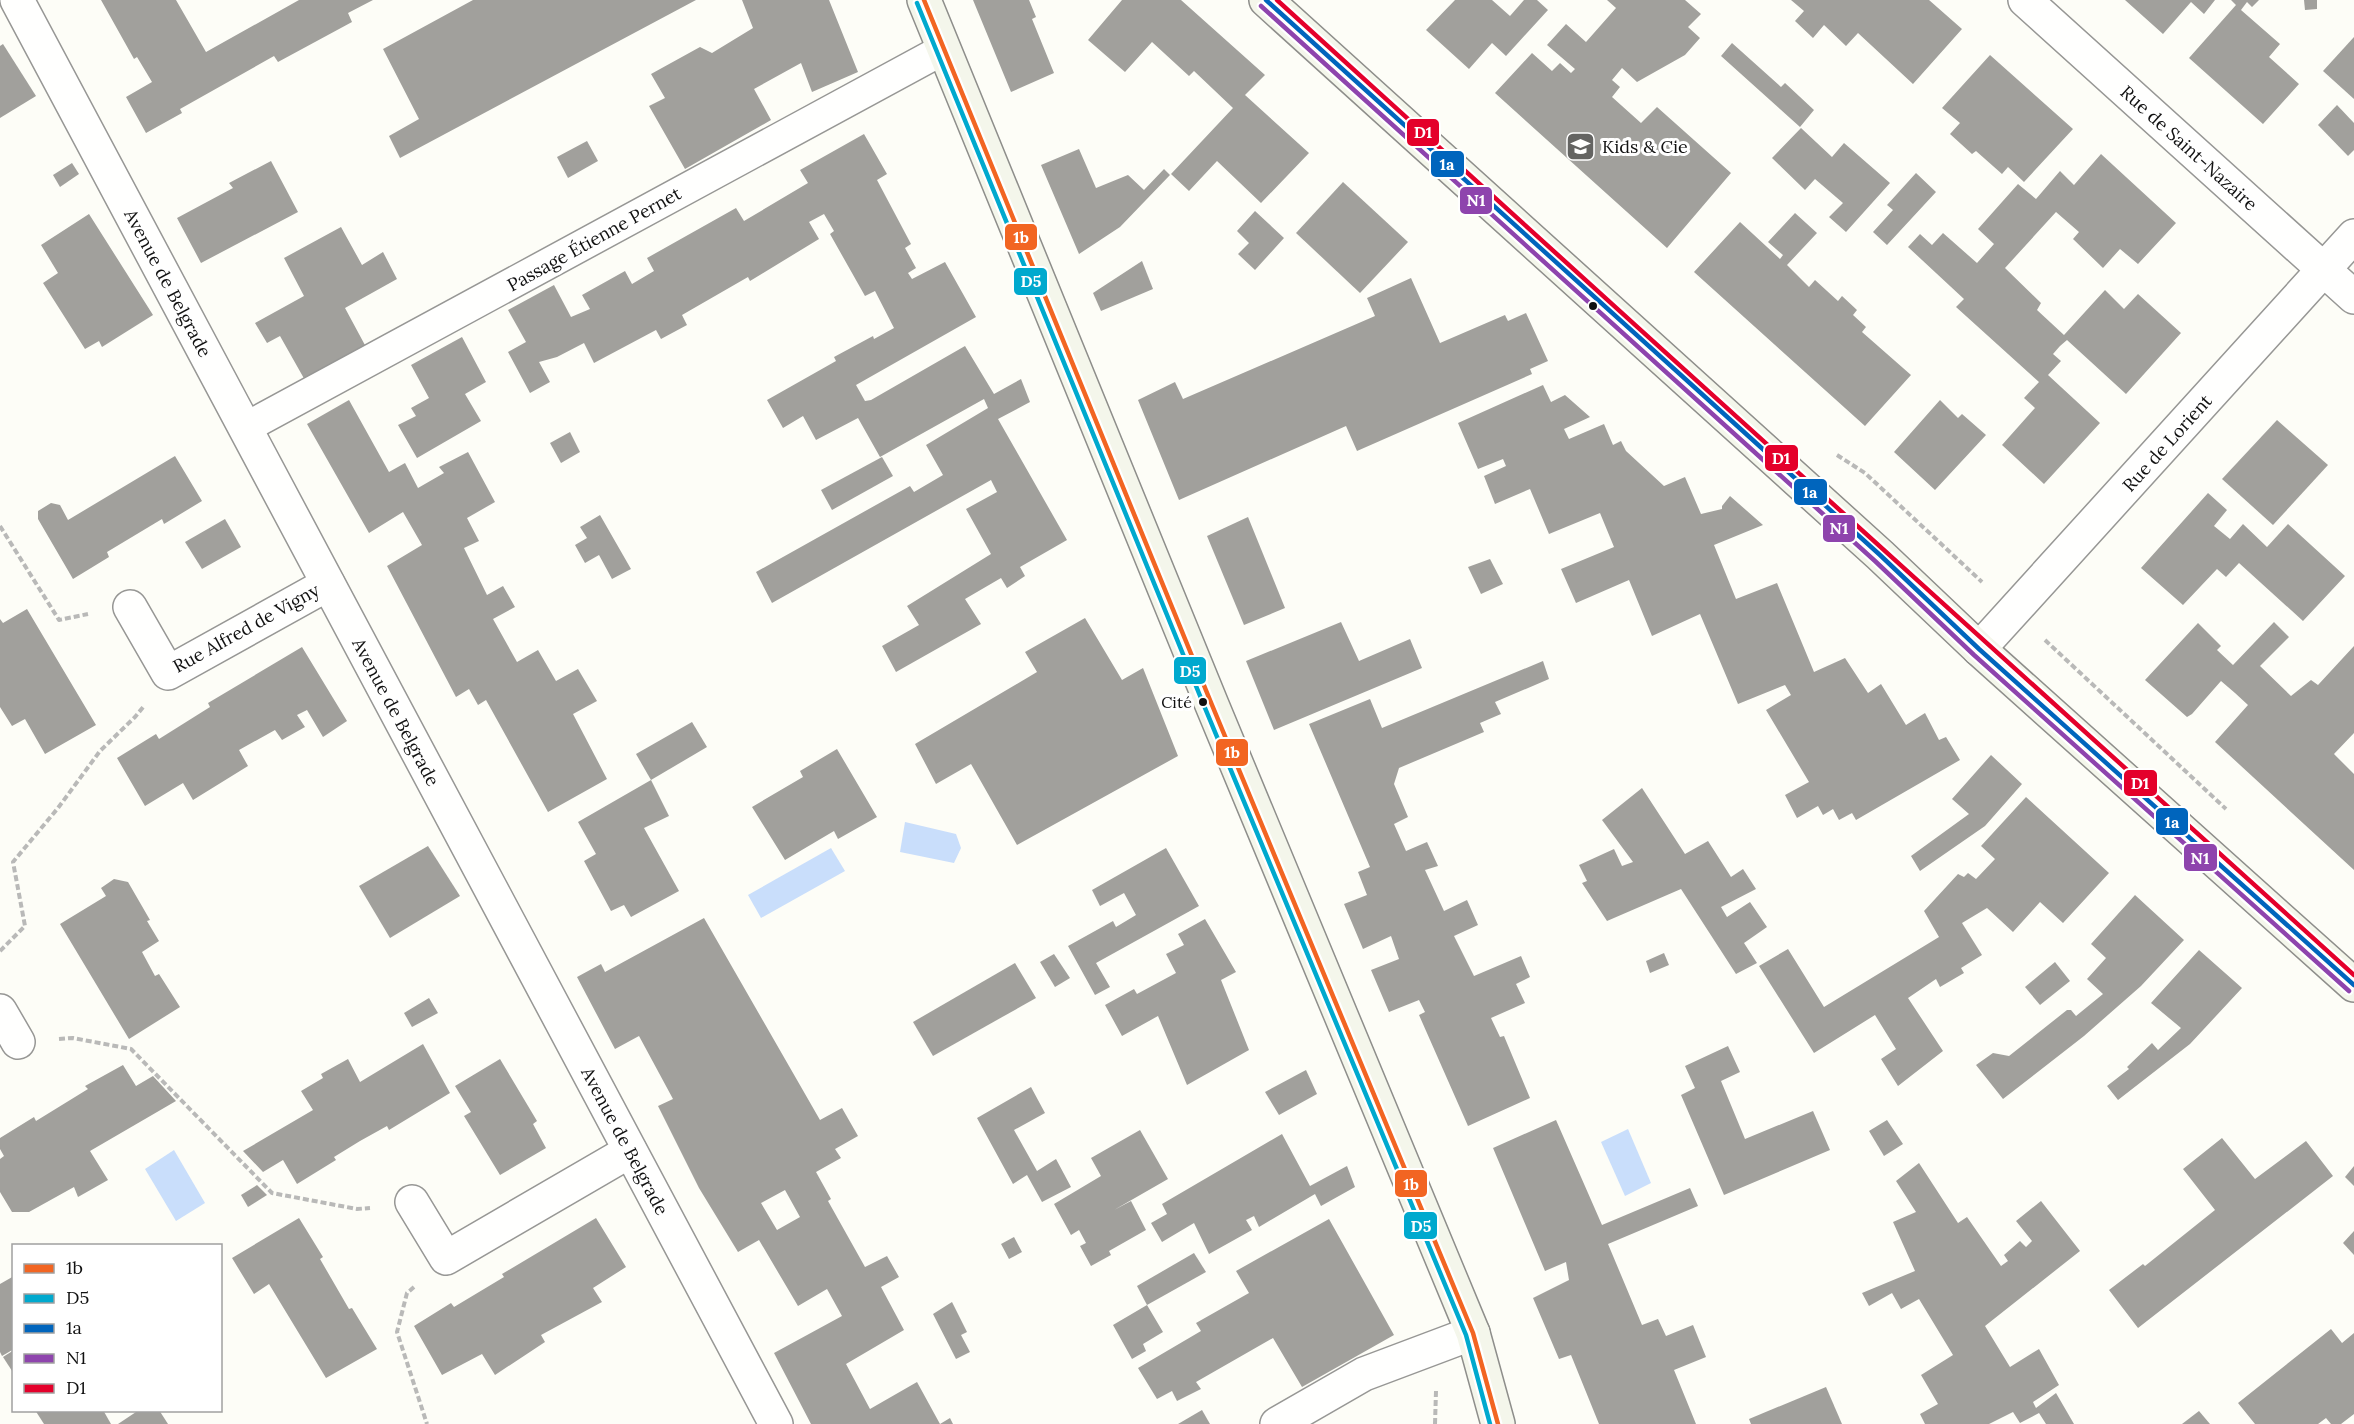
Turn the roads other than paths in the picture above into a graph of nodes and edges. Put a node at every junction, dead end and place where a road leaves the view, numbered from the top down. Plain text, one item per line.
1 (17, 0) edge
2 (924, 0) edge
3 (1266, 0) edge
4 (2025, 0) edge
5 (944, 49) junction
6 (2354, 236) edge
7 (2324, 269) junction
8 (2354, 297) edge
9 (245, 428) junction
10 (328, 584) junction
11 (130, 607) road end
12 (1979, 650) junction
13 (2354, 985) edge
14 (0, 1011) edge
15 (18, 1042) road end
16 (630, 1151) junction
17 (412, 1202) road end
18 (1473, 1333) junction
19 (776, 1424) edge
20 (1277, 1424) edge
21 (1498, 1424) edge

1 - 9 street, Avenue de Belgrade
2 - 5 main road
3 - 12 main road
4 - 7 street, Rue de Saint-Nazaire
5 - 9 lane, Passage Étienne Pernet
5 - 18 main road
6 - 7 street, Rue de Lorient
7 - 8 street, Rue de Saint-Nazaire
7 - 12 street, Rue de Lorient
9 - 10 street, Avenue de Belgrade
10 - 11 street, Rue Alfred de Vigny
10 - 16 street, Avenue de Belgrade
12 - 13 main road
14 - 15 street
16 - 17 street
16 - 19 street, Avenue de Belgrade
18 - 20 street
18 - 21 main road

